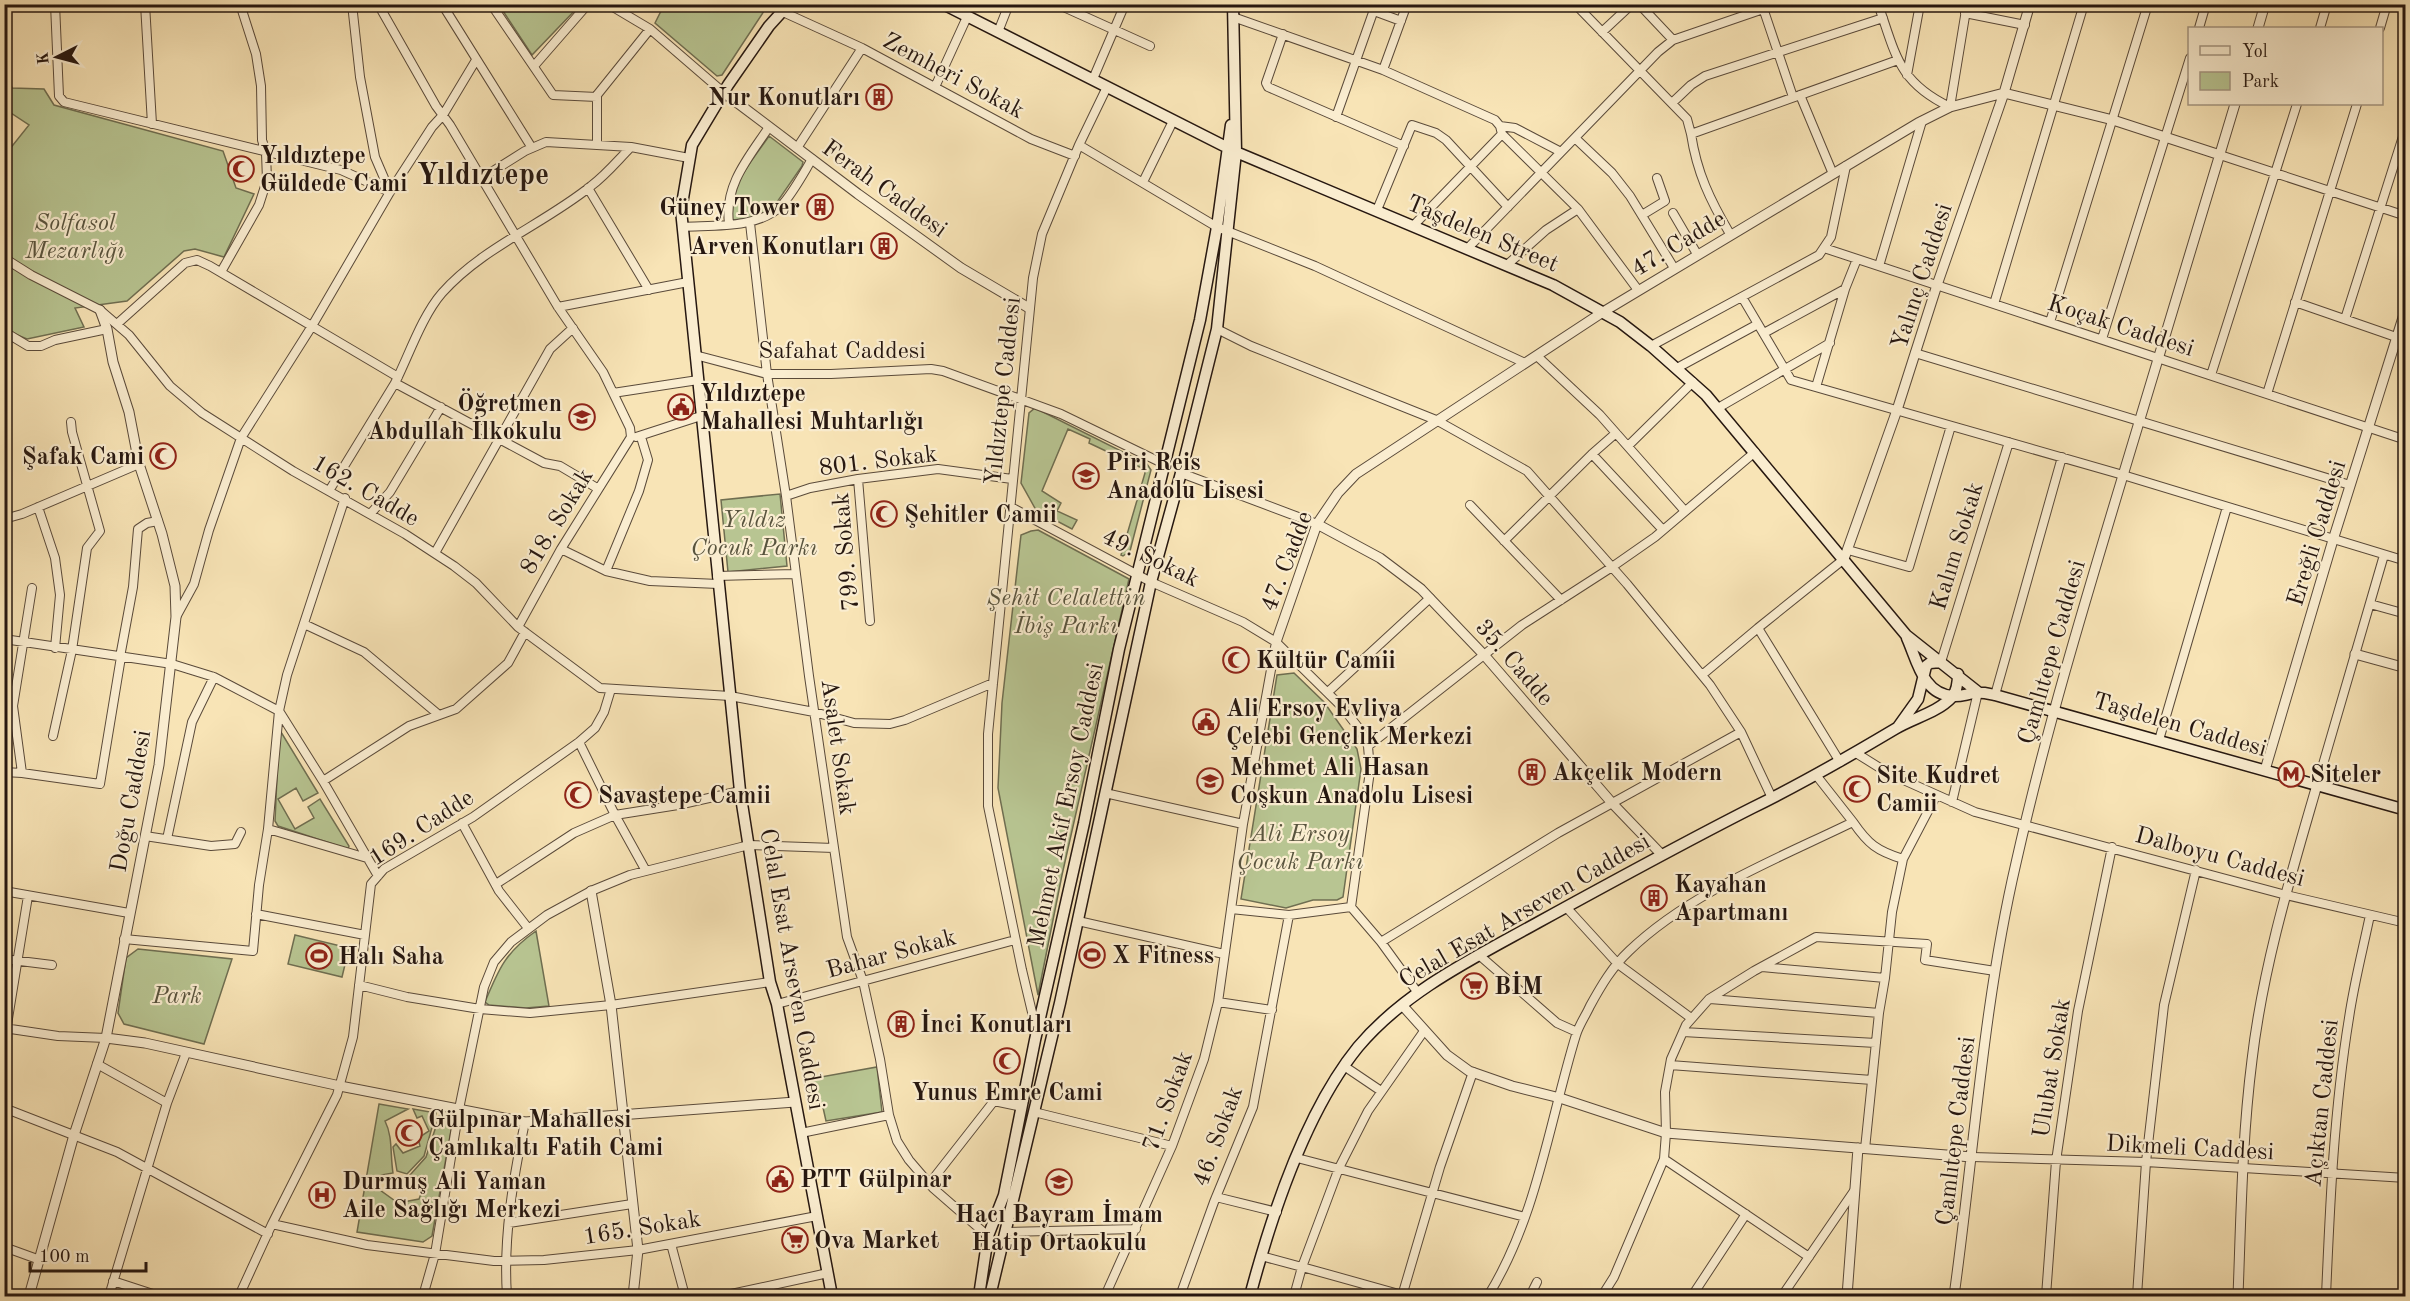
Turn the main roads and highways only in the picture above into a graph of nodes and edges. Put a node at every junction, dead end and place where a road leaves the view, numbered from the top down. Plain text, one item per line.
1 (943, 4) edge
2 (1233, 4) edge
3 (784, 7) edge
4 (956, 8) edge
5 (1231, 149) junction
6 (1906, 634) junction
7 (1941, 663) junction
8 (1958, 674) junction
9 (1922, 676) junction
10 (1978, 692) junction
11 (1953, 697) junction
12 (1898, 728) junction
13 (2406, 810) edge
14 (832, 1296) edge
15 (979, 1296) edge
16 (990, 1296) edge
17 (1250, 1296) edge

1 - 4 main road, Taşdelen Street
2 - 5 main road, Mehmet Akif Ersoy Caddesi
3 - 14 main road, Celal Esat Arseven Caddesi
4 - 5 main road, Taşdelen Street
5 - 6 main road, Taşdelen Street
5 - 15 main road, Mehmet Akif Ersoy Caddesi
5 - 16 main road, Mehmet Akif Ersoy Caddesi
6 - 7 main road
6 - 9 main road
7 - 8 main road
7 - 9 main road
8 - 10 main road
8 - 11 main road
9 - 11 main road
9 - 12 main road
10 - 11 main road
10 - 13 main road, Taşdelen Caddesi
11 - 12 main road, Celal Esat Arseven Caddesi
12 - 17 main road, Celal Esat Arseven Caddesi

